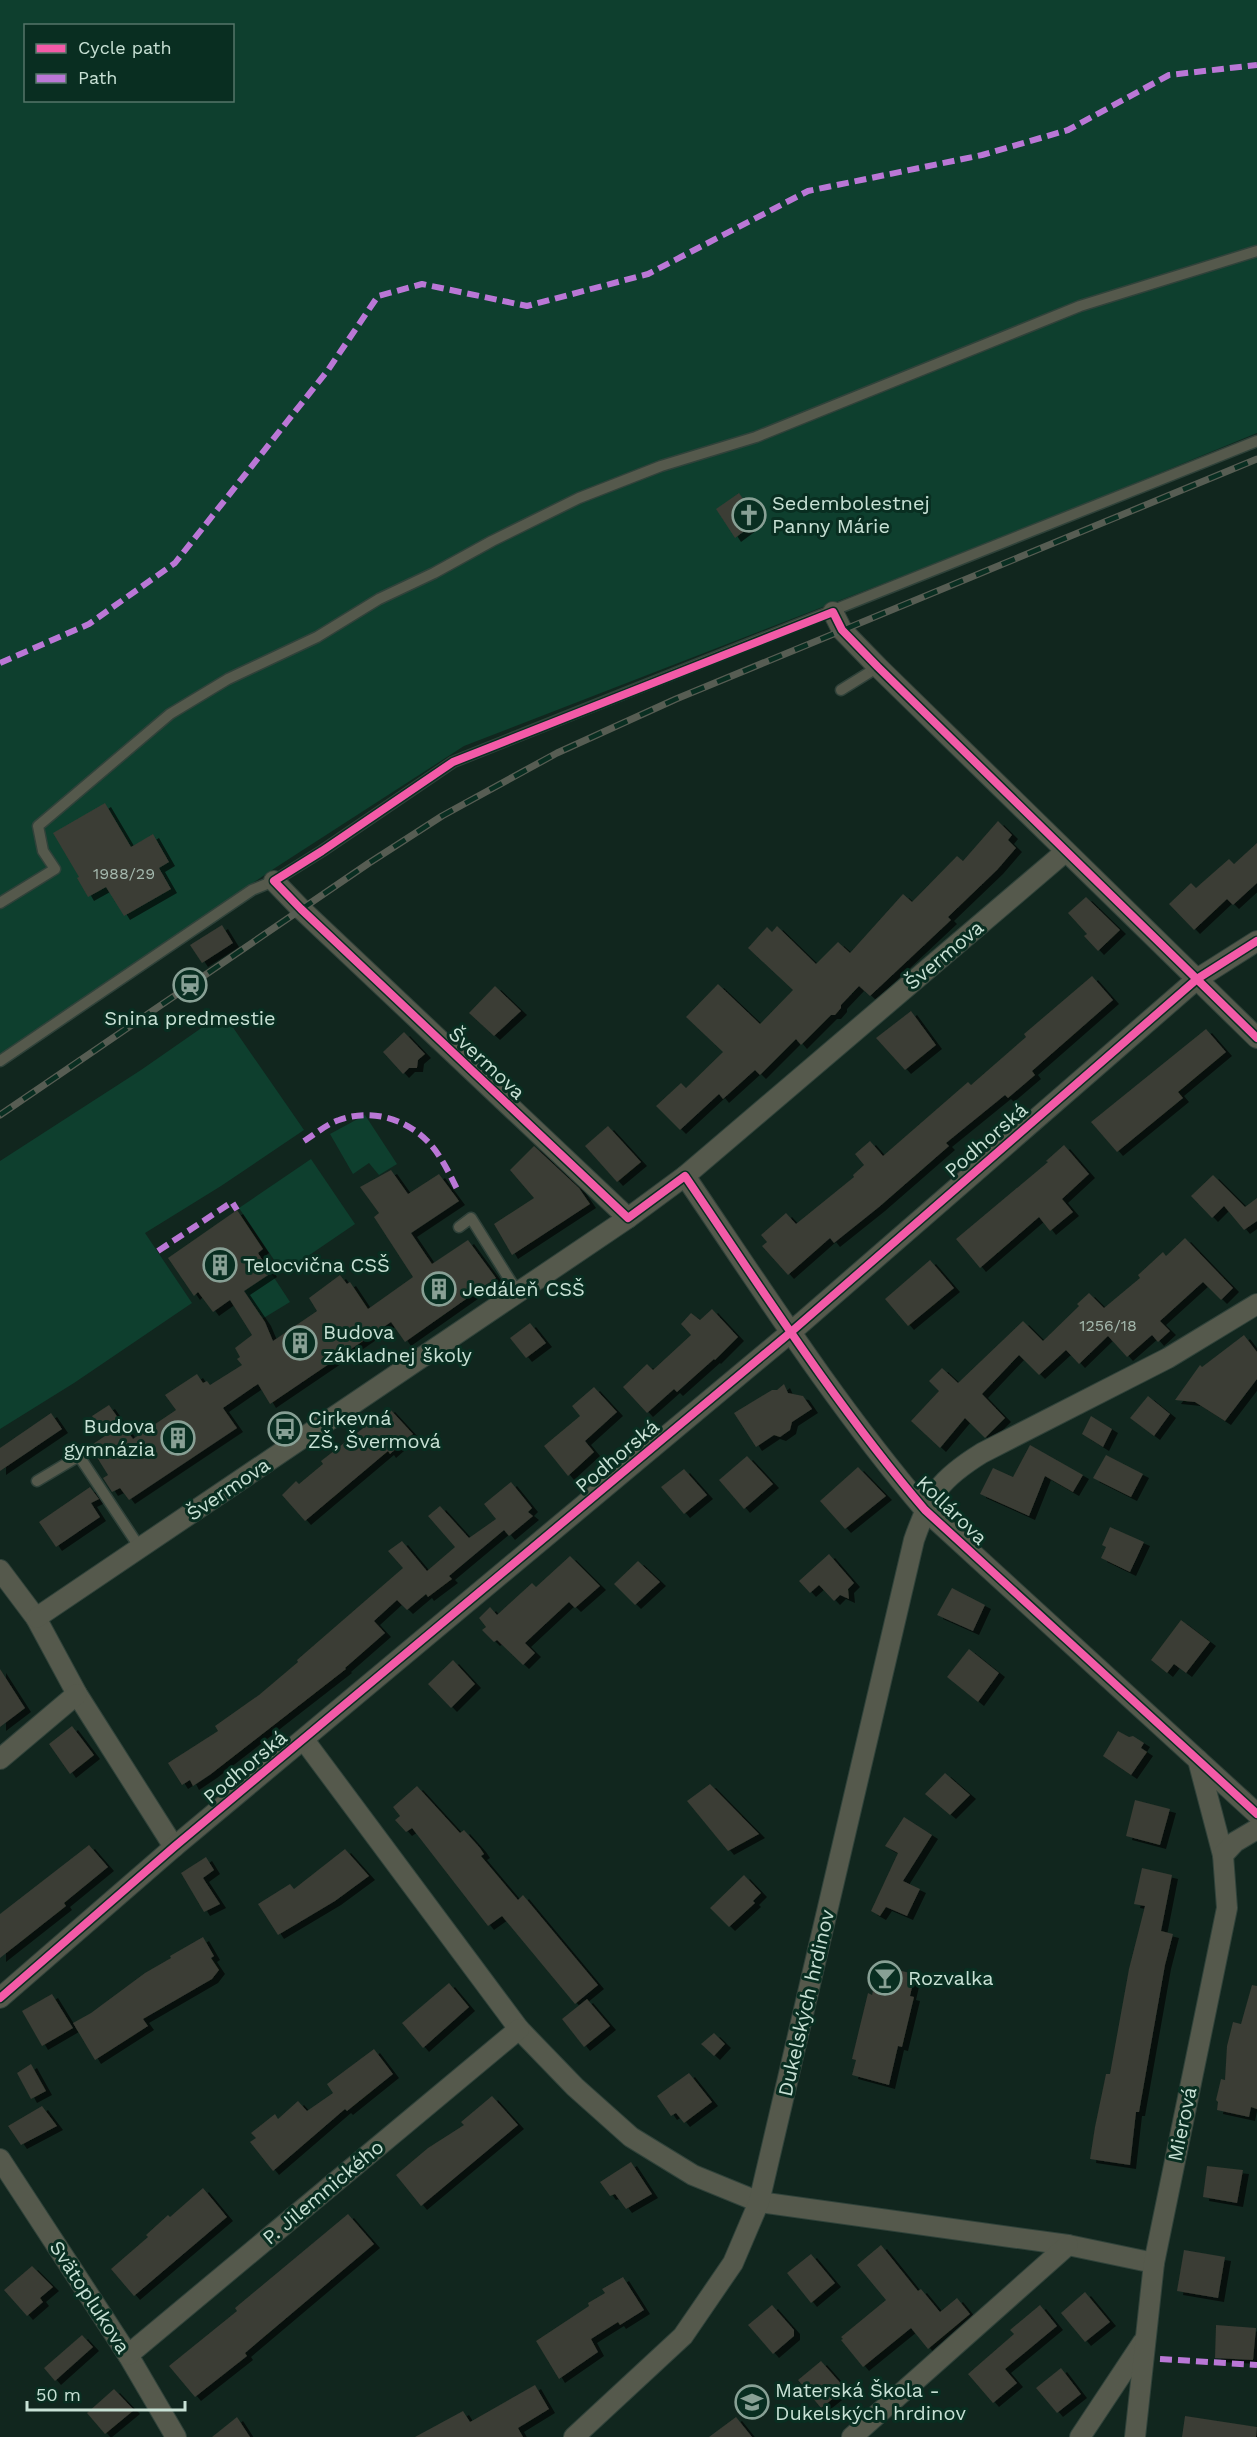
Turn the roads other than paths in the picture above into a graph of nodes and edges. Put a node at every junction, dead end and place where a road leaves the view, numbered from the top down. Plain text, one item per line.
1 (1257, 251) edge
2 (1257, 441) edge
3 (833, 612) junction
4 (878, 667) junction
5 (841, 690) dead end
6 (1065, 852) junction
7 (274, 880) junction
8 (0, 903) edge
9 (1257, 941) edge
10 (1197, 979) junction
11 (1257, 1038) edge
12 (0, 1061) edge
13 (685, 1176) junction
14 (628, 1218) junction
15 (459, 1227) dead end
16 (518, 1293) junction
17 (1257, 1304) edge
18 (791, 1332) junction
19 (37, 1481) dead end
20 (925, 1510) junction
21 (140, 1548) junction
22 (0, 1570) edge
23 (36, 1618) junction
24 (77, 1694) junction
25 (304, 1740) junction
26 (0, 1759) edge
27 (1198, 1760) junction
28 (1257, 1814) edge
29 (1257, 1829) edge
30 (174, 1847) junction
31 (1223, 1855) junction
32 (0, 1998) edge
33 (519, 2029) junction
34 (0, 2159) edge
35 (759, 2202) junction
36 (1068, 2246) junction
37 (1154, 2262) junction
38 (1145, 2339) junction
39 (128, 2355) junction
40 (176, 2437) edge
41 (574, 2437) edge
42 (852, 2437) edge
43 (1080, 2437) edge
44 (1135, 2437) edge

1 - 8 lane
2 - 3 lane
3 - 4 street
3 - 7 lane
4 - 5 lane
4 - 6 street
6 - 10 street
6 - 13 street, Švermova
7 - 12 lane
7 - 14 street, Švermova
9 - 10 street, Podhorská
10 - 11 street
10 - 18 street, Podhorská
13 - 14 street, Švermova
13 - 18 street, Kollárova
14 - 16 street, Švermova
15 - 16 lane
16 - 21 street, Švermova
17 - 20 street, Kollárova
18 - 20 street, Kollárova
18 - 25 street, Podhorská
19 - 21 lane
20 - 27 street, Kollárova
20 - 35 street, Dukelských hrdinov
21 - 23 street, Švermova
22 - 23 street
23 - 24 street
24 - 26 street
24 - 30 street
25 - 30 street, Podhorská
25 - 33 street
27 - 28 street, Kollárova
27 - 31 street, Mierová
29 - 31 street
30 - 32 street, Podhorská
31 - 37 street, Mierová
33 - 35 street
33 - 39 street, P. Jilemnického
34 - 39 street, Svätoplukova
35 - 36 street
35 - 41 street, Dukelských hrdinov
36 - 37 street
36 - 42 street
37 - 38 street, Mierová
38 - 43 street
38 - 44 street, Mierová
39 - 40 street, Svätoplukova

